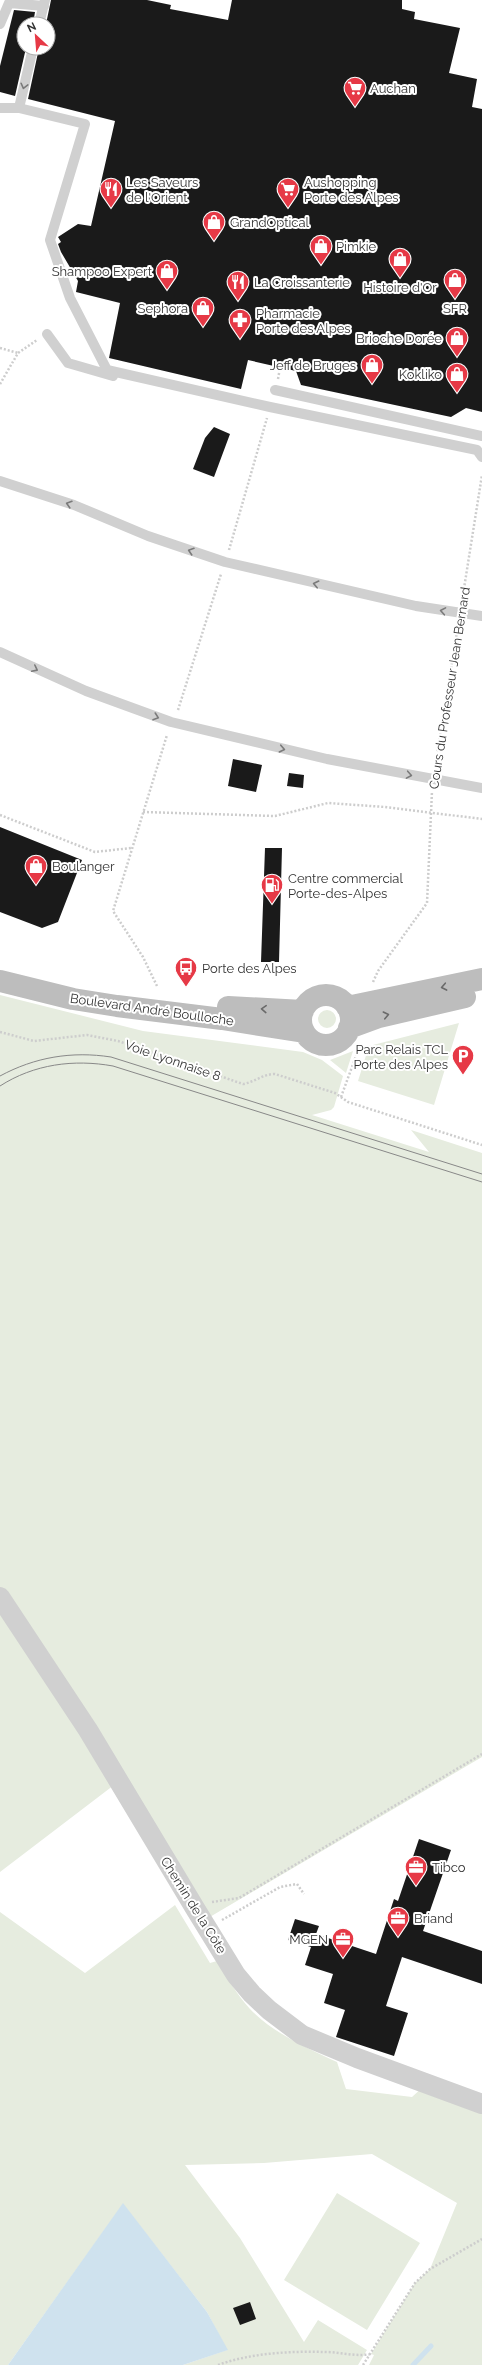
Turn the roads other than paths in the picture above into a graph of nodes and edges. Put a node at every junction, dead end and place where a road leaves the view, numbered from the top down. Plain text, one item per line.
1 (44, 3) edge
2 (41, 16) edge
3 (0, 24) edge
4 (32, 56) edge
5 (0, 108) edge
6 (19, 108) junction
7 (47, 334) road end
8 (275, 390) road end
9 (270, 408) junction
10 (482, 436) edge
11 (482, 457) edge
12 (0, 481) edge
13 (482, 616) edge
14 (0, 652) edge
15 (482, 788) edge
16 (0, 969) edge
17 (482, 979) edge
18 (0, 981) edge
19 (482, 994) edge
20 (347, 1007) junction
21 (303, 1011) junction
22 (304, 1032) junction
23 (355, 1035) junction
24 (0, 1597) edge
25 (482, 2104) edge

1 - 2 lane
1 - 3 lane
4 -> 6 lane
5 - 6 lane
6 - 9 lane
7 - 9 lane
8 - 10 lane
9 - 11 lane
13 -> 12 lane
14 -> 15 lane
21 -> 16 main road, Boulevard André Boulloche
17 -> 20 main road
18 - 22 main road, Boulevard André Boulloche
23 -> 19 main road, Boulevard André Boulloche
20 - 21 main road
20 - 23 main road
21 - 22 main road
22 - 23 main road, Boulevard André Boulloche
24 - 25 street, Chemin de la Côte

